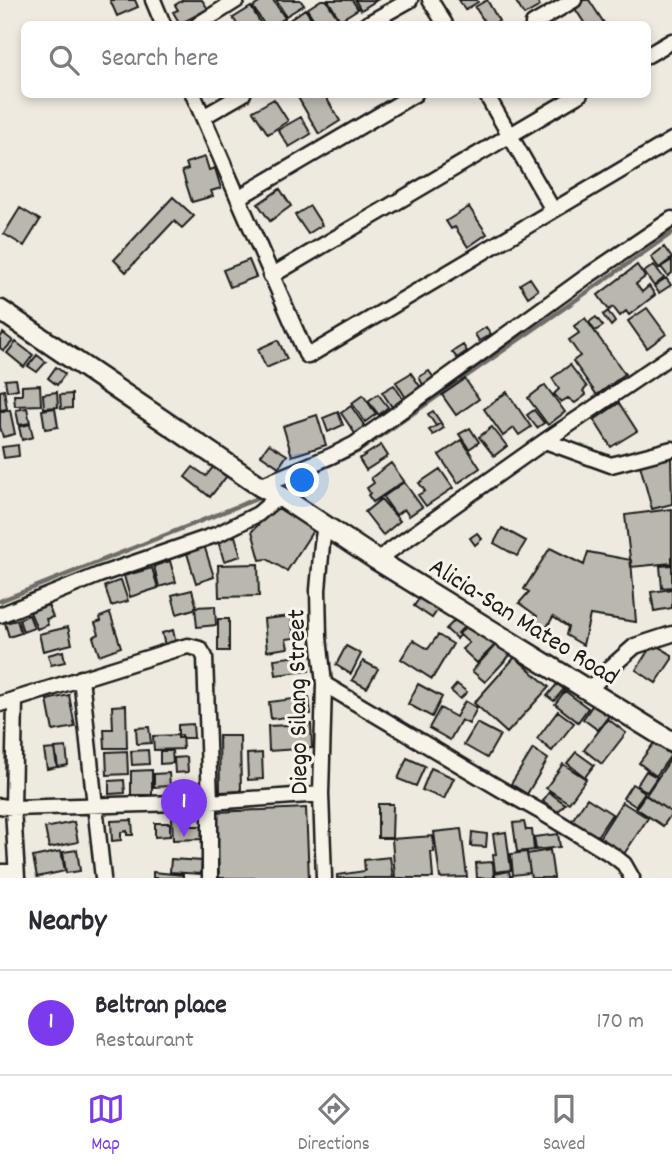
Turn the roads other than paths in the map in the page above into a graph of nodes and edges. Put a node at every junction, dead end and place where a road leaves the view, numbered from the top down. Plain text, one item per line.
1 (153, 0) edge
2 (237, 0) edge
3 (410, 0) edge
4 (430, 0) edge
5 (574, 0) edge
6 (162, 21) edge
7 (204, 21) edge
8 (372, 21) edge
9 (443, 21) edge
10 (538, 21) edge
11 (672, 41) edge
12 (651, 53) edge
13 (195, 98) edge
14 (236, 98) edge
15 (408, 98) edge
16 (488, 98) edge
17 (573, 98) edge
18 (203, 117) junction
19 (509, 136) junction
20 (672, 139) edge
21 (238, 198) junction
22 (553, 211) junction
23 (672, 219) edge
24 (271, 276) junction
25 (2, 315) edge
26 (672, 355) edge
27 (545, 441) junction
28 (672, 449) edge
29 (260, 486) junction
30 (283, 498) junction
31 (325, 526) junction
32 (377, 560) junction
33 (0, 615) edge
34 (672, 634) edge
35 (81, 678) junction
36 (324, 684) junction
37 (589, 690) junction
38 (15, 699) junction
39 (0, 704) edge
40 (672, 742) edge
41 (321, 794) junction
42 (210, 802) junction
43 (95, 806) junction
44 (7, 807) edge
45 (0, 872) edge
46 (17, 875) edge
47 (103, 878) edge
48 (210, 878) edge
49 (324, 878) edge
50 (632, 878) edge

1 - 6 street
2 - 7 street
3 - 8 street
4 - 9 street
5 - 10 street
11 - 12 street
13 - 18 street
14 - 18 street
15 - 21 street
16 - 19 street
17 - 19 street
18 - 21 street
19 - 22 street
19 - 24 street
20 - 22 street
21 - 24 street
22 - 24 street
23 - 29 street
25 - 29 main road, Alicia-San Mateo Road
26 - 27 street
27 - 28 street
27 - 32 street
29 - 30 main road, Alicia-San Mateo Road
30 - 31 main road, Alicia-San Mateo Road
30 - 33 street
31 - 32 main road, Alicia-San Mateo Road
31 - 36 street, Diego Silang Street
32 - 37 main road, Alicia-San Mateo Road
34 - 37 street
35 - 38 street
35 - 42 street
35 - 43 street
36 - 41 street, Diego Silang Street
36 - 50 street
37 - 40 main road, Alicia-San Mateo Road
38 - 39 street
38 - 44 street
41 - 42 street
41 - 49 street, Diego Silang Street
42 - 43 street
42 - 48 street
43 - 44 street
43 - 47 street
44 - 46 street
45 - 46 street

